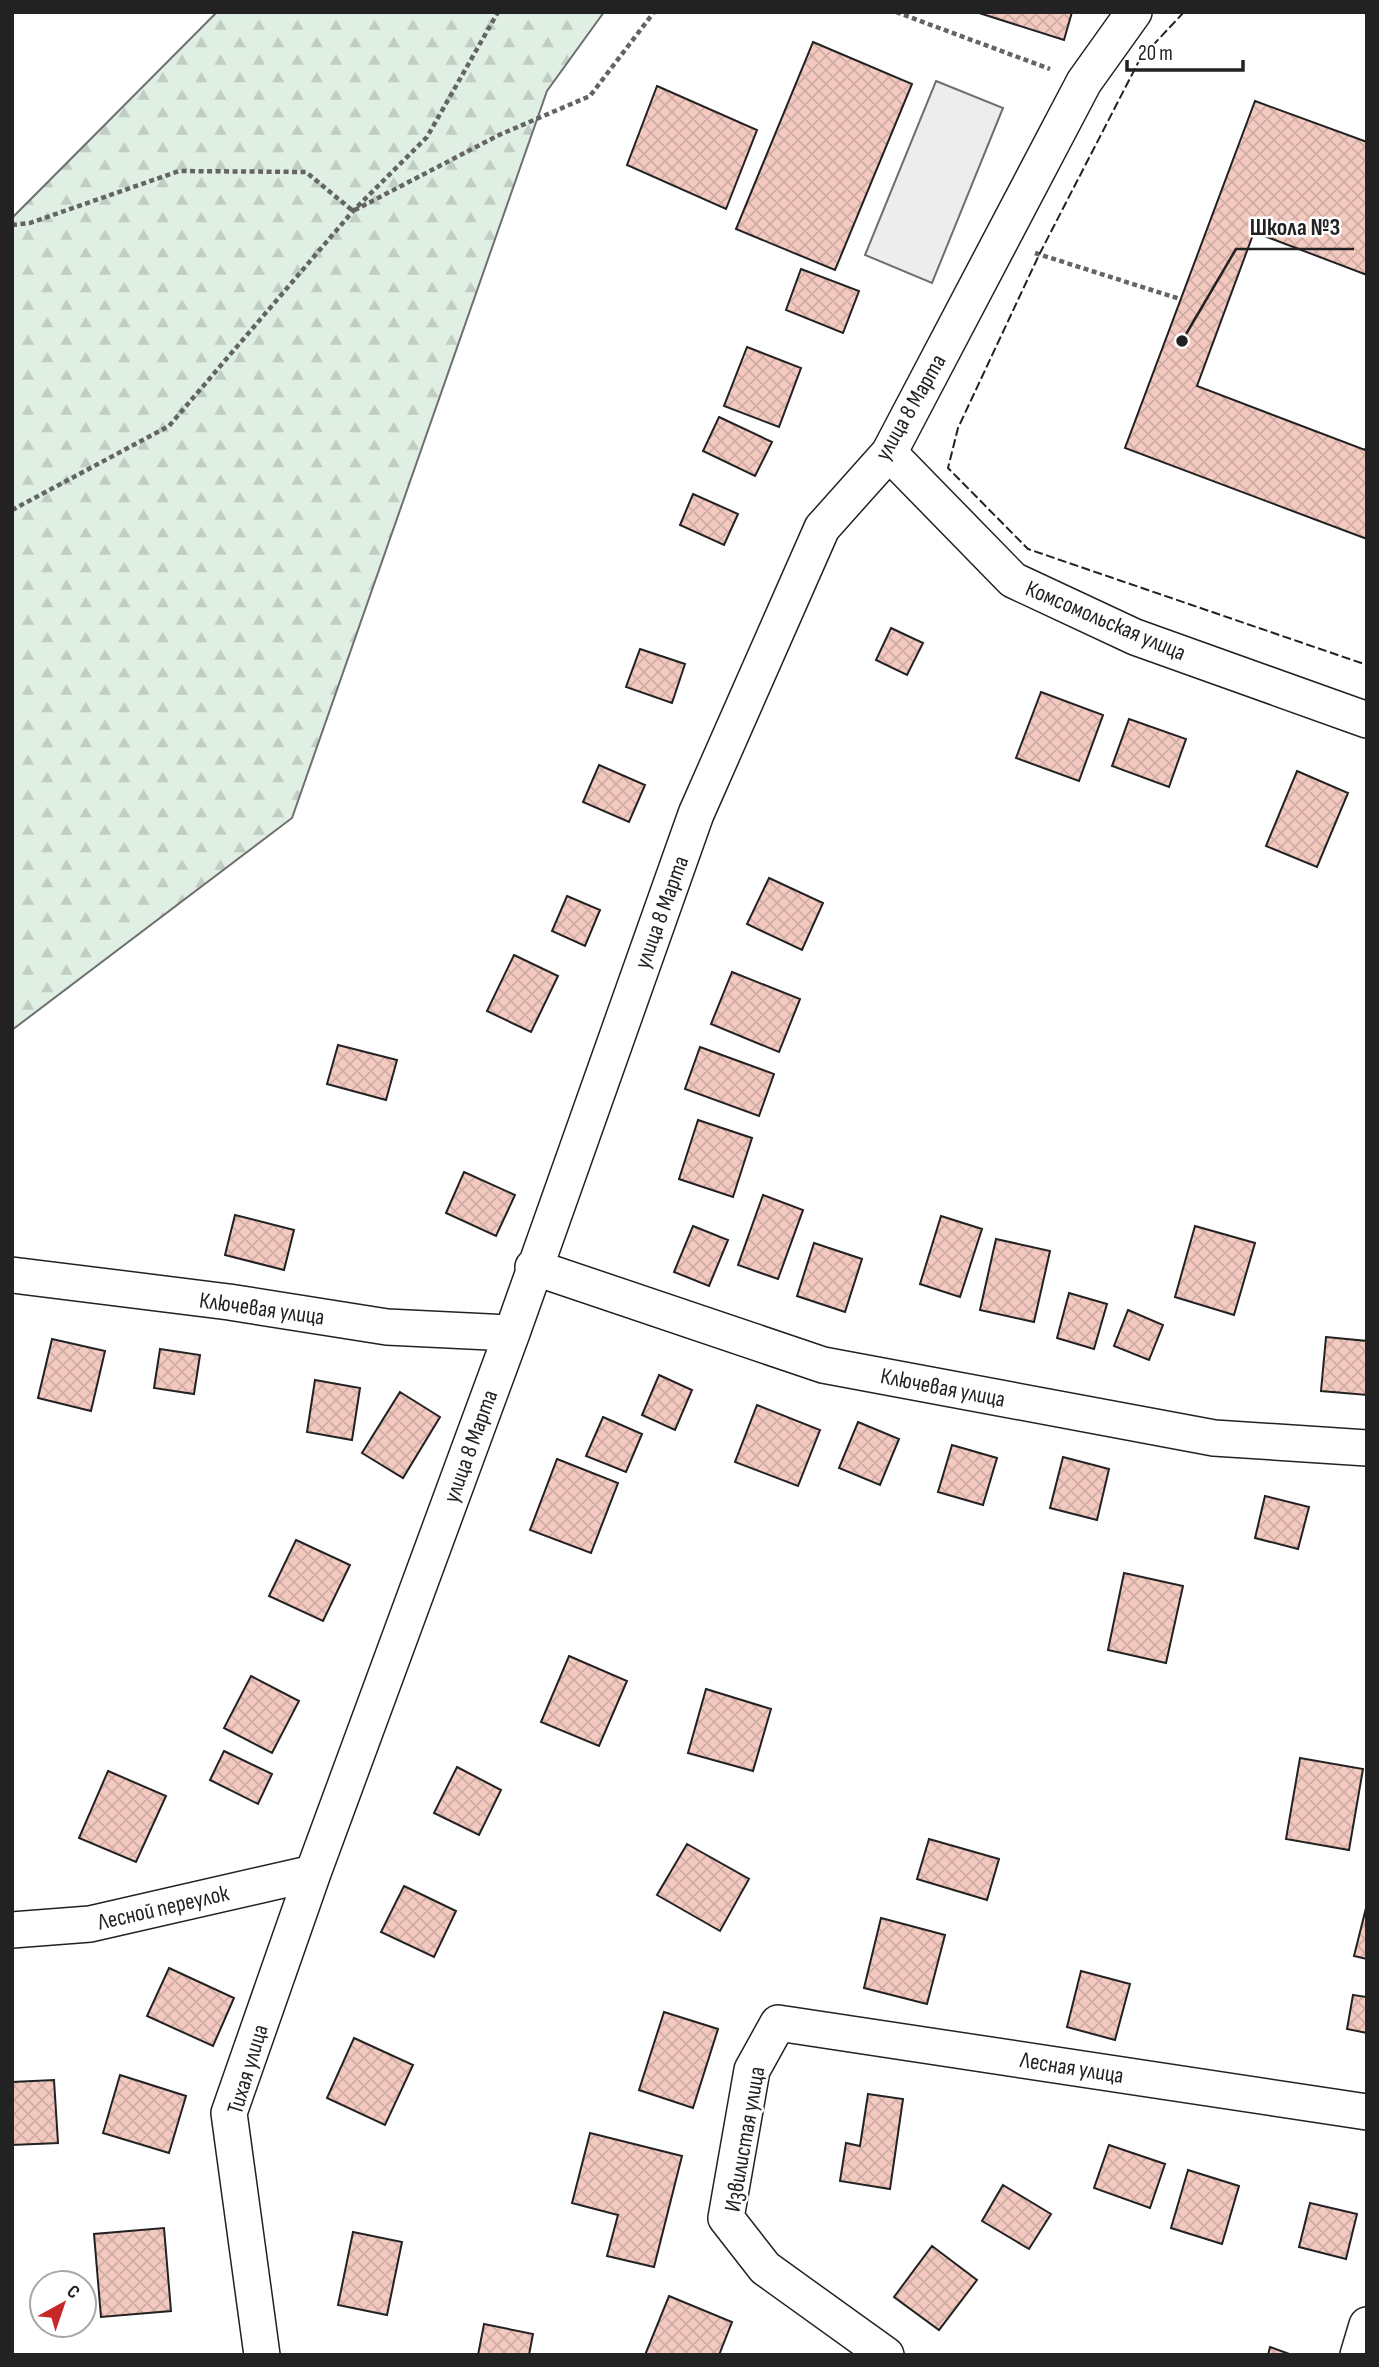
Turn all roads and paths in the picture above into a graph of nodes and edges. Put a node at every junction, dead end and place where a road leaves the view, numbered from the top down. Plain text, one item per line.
1 (498, 12) edge
2 (654, 12) edge
3 (896, 12) edge
4 (1134, 12) edge
5 (1084, 82) junction
6 (353, 211) junction
7 (12, 225) edge
8 (1002, 238) junction
9 (1180, 299) dead end
10 (889, 453) junction
11 (12, 510) edge
12 (1367, 720) edge
13 (533, 1267) junction
14 (12, 1275) edge
15 (512, 1333) junction
16 (1367, 1448) edge
17 (313, 1873) junction
18 (12, 1930) edge
19 (778, 2023) joint
20 (1367, 2112) edge
21 (1367, 2325) edge
22 (262, 2355) edge
23 (886, 2355) edge
24 (1359, 2355) edge

1 - 6 path
2 - 6 path
3 - 5 path
4 - 5 street, улица 8 Марта
5 - 8 street, улица 8 Марта
6 - 7 path
6 - 11 path
8 - 9 path
8 - 10 street, улица 8 Марта
10 - 12 street, Комсомольская улица
10 - 13 street, улица 8 Марта
13 - 15 street, улица 8 Марта
13 - 16 street, Ключевая улица
14 - 15 street, Ключевая улица
15 - 17 street, улица 8 Марта
17 - 18 street, Лесной переулок
17 - 22 street, Тихая улица
19 - 20 street, Лесная улица
19 - 23 street, Извилистая улица
21 - 24 street

